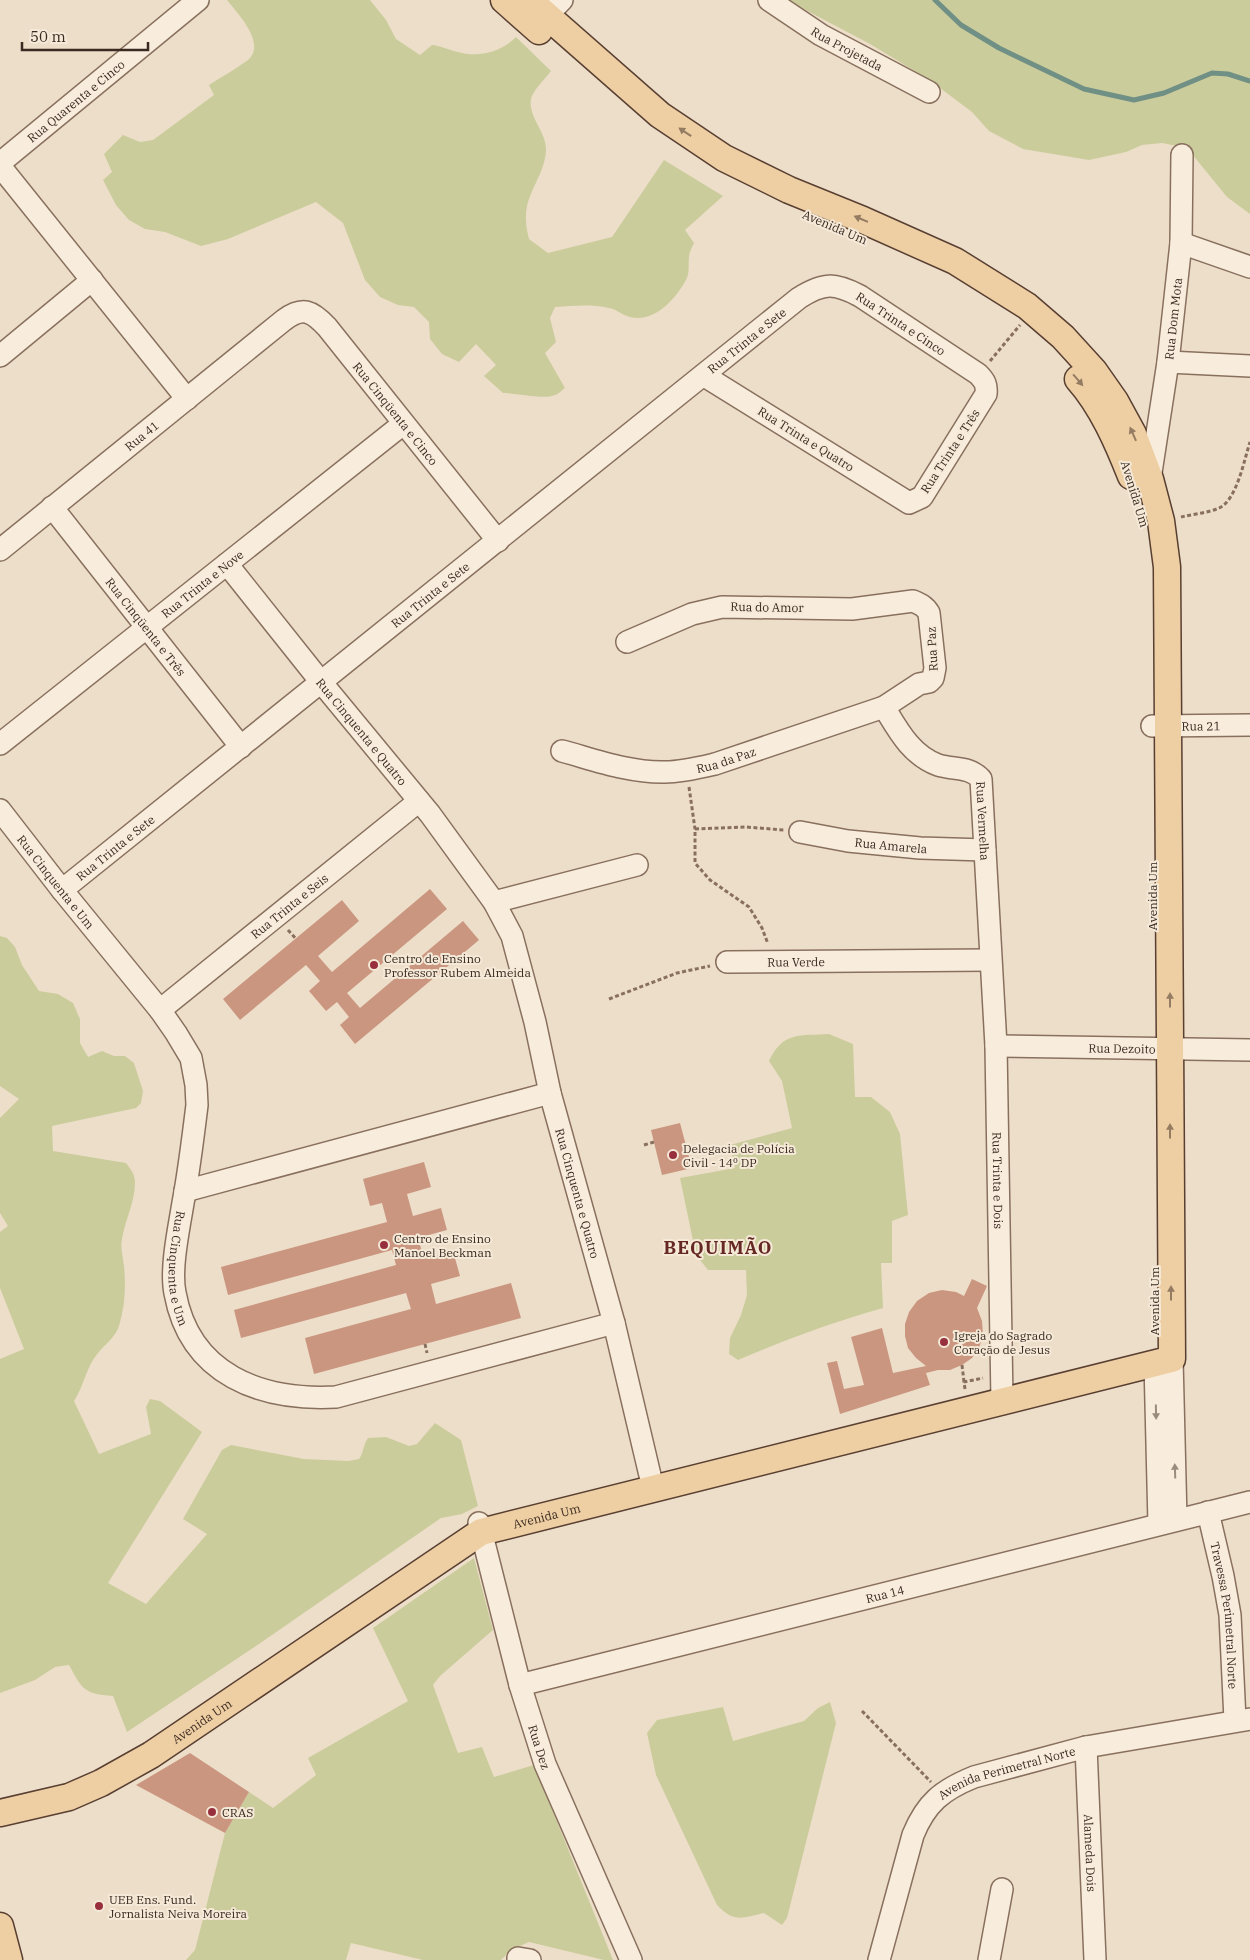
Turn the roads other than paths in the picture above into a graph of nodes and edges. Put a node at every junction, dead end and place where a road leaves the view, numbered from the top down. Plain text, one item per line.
1 (198, 0) edge
2 (504, 0) edge
3 (769, 0) edge
4 (543, 11) edge
5 (929, 92) dead end
6 (1182, 155) dead end
7 (0, 165) edge
8 (1181, 243) junction
9 (1250, 267) edge
10 (92, 280) junction
11 (799, 298) joint
12 (284, 320) joint
13 (0, 356) edge
14 (1168, 362) junction
15 (1250, 366) edge
16 (703, 374) junction
17 (986, 394) joint
18 (187, 399) junction
19 (403, 424) junction
20 (1150, 480) junction
21 (909, 503) joint
22 (52, 507) junction
23 (498, 541) junction
24 (0, 550) edge
25 (227, 564) junction
26 (912, 601) joint
27 (148, 627) junction
28 (627, 642) dead end
29 (321, 682) junction
30 (884, 707) junction
31 (1250, 725) edge
32 (1160, 726) junction
33 (0, 744) edge
34 (241, 747) junction
35 (562, 751) dead end
36 (419, 801) junction
37 (0, 810) edge
38 (800, 832) road end
39 (985, 850) junction
40 (638, 865) dead end
41 (62, 890) junction
42 (494, 902) junction
43 (990, 960) junction
44 (728, 962) road end
45 (160, 1010) junction
46 (996, 1046) junction
47 (1161, 1049) junction
48 (1250, 1050) edge
49 (550, 1093) junction
50 (185, 1191) junction
51 (614, 1323) junction
52 (1163, 1352) junction
53 (1002, 1387) junction
54 (652, 1481) junction
55 (1250, 1502) edge
56 (1208, 1512) junction
57 (1168, 1522) junction
58 (480, 1527) junction
59 (520, 1685) junction
60 (1243, 1719) edge
61 (1086, 1747) junction
62 (0, 1800) edge
63 (0, 1813) edge
64 (1002, 1889) dead end
65 (0, 1926) edge
66 (9, 1960) edge
67 (631, 1960) edge
68 (879, 1960) edge
69 (989, 1960) edge
70 (1095, 1960) edge

1 - 7 street, Rua Quarenta e Cinco
2 - 4 main road, Avenida Um
3 - 5 street, Rua Projetada
20 -> 4 main road, Avenida Um
4 -> 32 main road, Avenida Um
6 - 8 street, Rua Dom Mota
7 - 10 street
8 - 9 street
8 - 14 street, Rua Dom Mota
10 - 13 street
10 - 18 street
11 - 16 street, Rua Trinta e Sete
11 - 17 street, Rua Trinta e Cinco
12 - 18 street, Rua 41
12 - 19 street, Rua Cinqüenta e Cinco
14 - 15 street
14 - 20 street, Rua Dom Mota
16 - 21 street, Rua Trinta e Quatro
16 - 23 street, Rua Trinta e Sete
17 - 21 street, Rua Trinta e Três
18 - 22 street, Rua 41
19 - 23 street, Rua Cinqüenta e Cinco
19 - 25 street, Rua Trinta e Nove
20 - 32 main road, Avenida Um
22 - 24 street, Rua 41
22 - 27 street, Rua Cinqüenta e Três
23 - 29 street, Rua Trinta e Sete
25 - 27 street, Rua Trinta e Nove
25 - 29 street, Rua Cinquenta e Quatro
26 - 28 street, Rua do Amor
26 - 30 street, Rua Paz
27 - 33 street, Rua Trinta e Nove
27 - 34 street, Rua Cinqüenta e Três
29 - 34 street, Rua Trinta e Sete
29 - 36 street, Rua Cinquenta e Quatro
30 - 35 street, Rua da Paz
30 - 39 street, Rua Vermelha
31 - 32 street, Rua 21
32 - 47 main road, Avenida Um
34 - 41 street, Rua Trinta e Sete
36 - 42 street, Rua Cinquenta e Quatro
36 - 45 street, Rua Trinta e Seis
37 - 41 street, Rua Cinquenta e Um
38 - 39 street, Rua Amarela
39 - 43 street, Rua Vermelha
40 - 42 street
41 - 45 street, Rua Cinquenta e Um
42 - 49 street, Rua Cinquenta e Quatro
43 - 44 street, Rua Verde
43 - 46 street, Rua Trinta e Dois
45 - 50 street, Rua Cinquenta e Um
46 - 47 street, Rua Dezoito
46 - 53 street, Rua Trinta e Dois
47 - 48 street, Rua Dezoito
47 - 52 main road, Avenida Um
49 - 50 street
49 - 51 street, Rua Cinquenta e Quatro
50 - 51 street, Rua Cinquenta e Um
51 - 54 street, Rua Cinquenta e Quatro
52 - 53 main road, Avenida Um
52 - 57 street, Avenida Um
53 - 54 main road, Avenida Um
53 - 54 main road, Avenida Um
54 - 58 main road, Avenida Um
55 - 56 street, Rua 14
56 - 57 street, Rua 14
56 - 60 street, Travessa Perimetral Norte
57 - 59 street, Rua 14
58 - 59 street, Rua Dez
58 - 62 main road, Avenida Um
58 - 63 main road, Avenida Um
59 - 67 street, Rua Dez
60 - 61 street, Avenida Perimetral Norte
61 - 68 street, Avenida Perimetral Norte
61 - 70 street, Alameda Dois
64 - 69 street
65 - 66 main road

